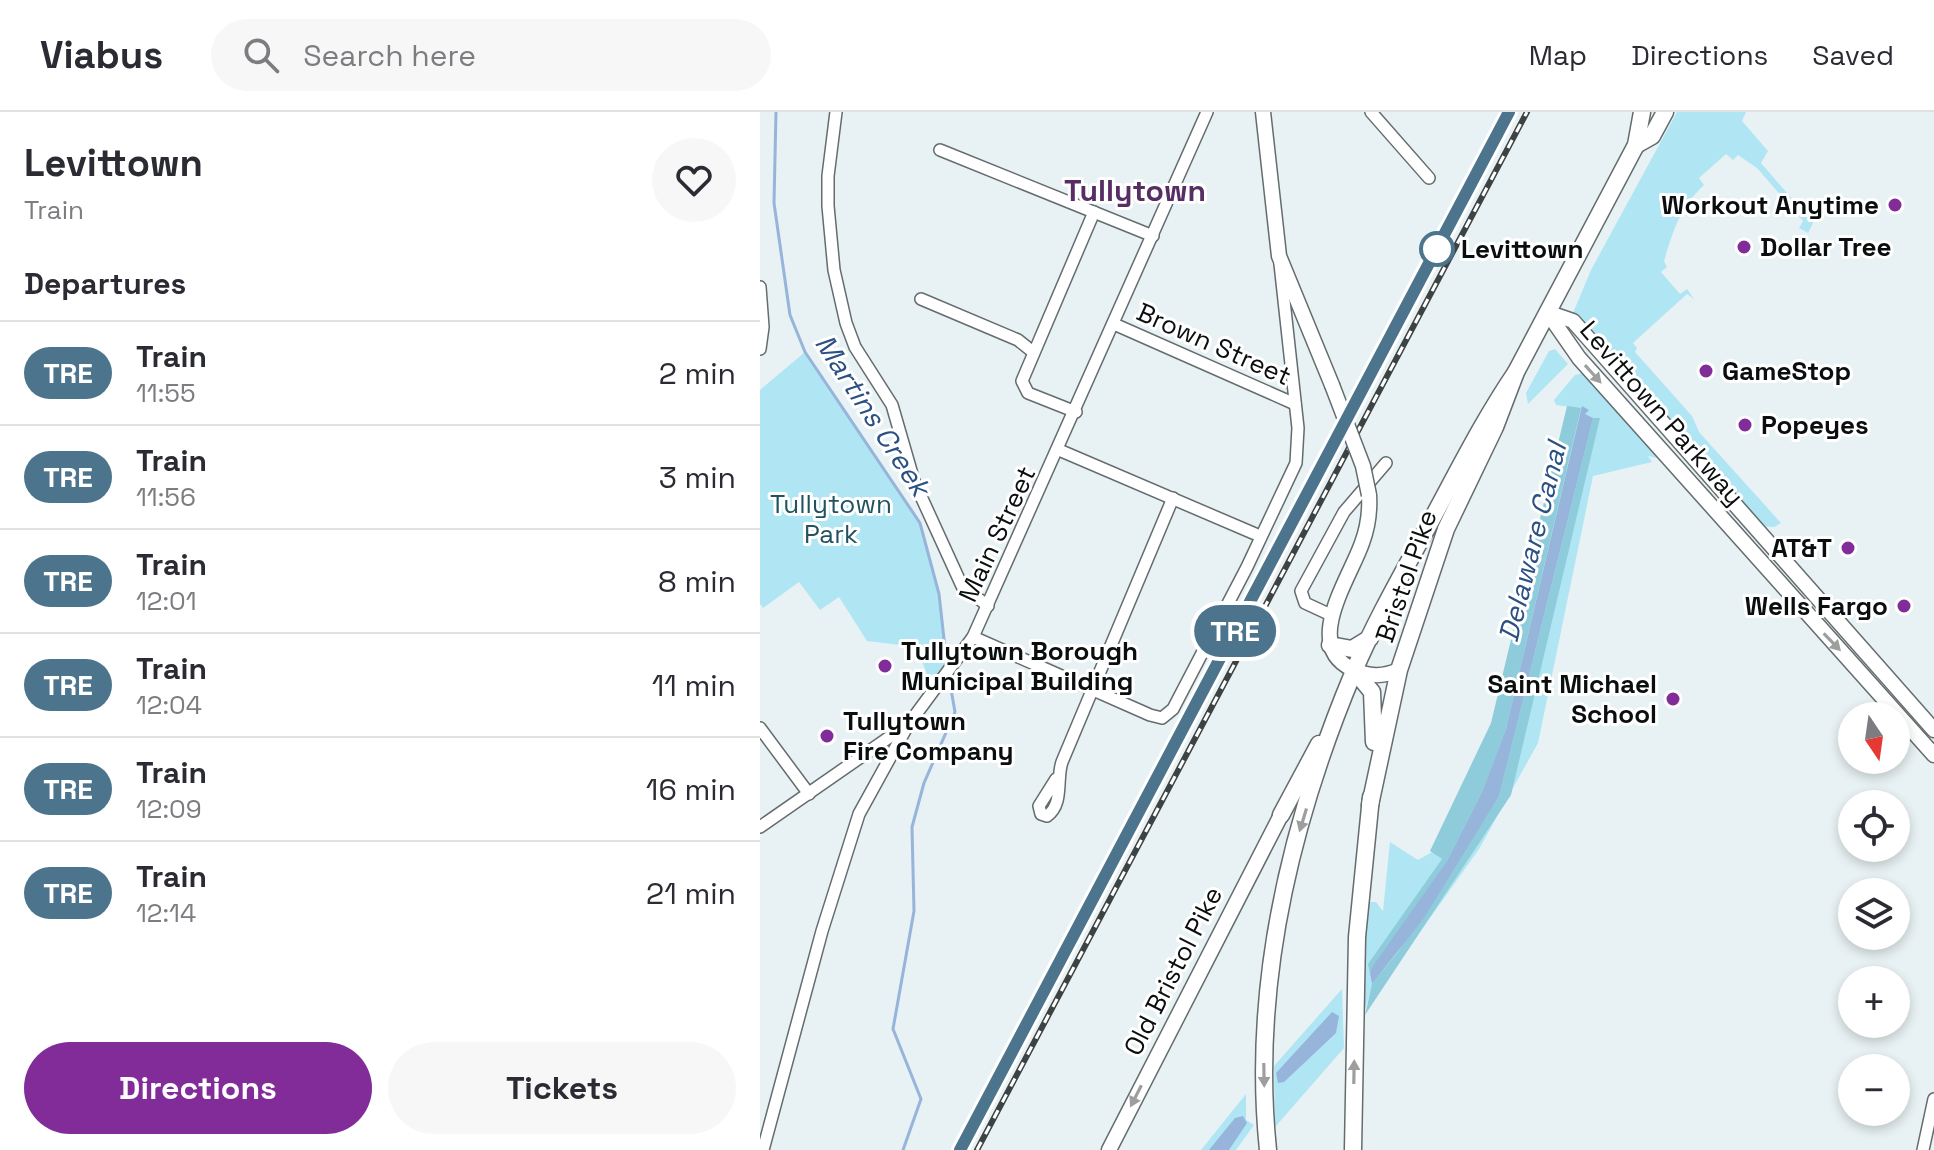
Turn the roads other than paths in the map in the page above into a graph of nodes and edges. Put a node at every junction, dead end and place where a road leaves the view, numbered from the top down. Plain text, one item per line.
1 (836, 112) edge
2 (1207, 112) edge
3 (1263, 112) edge
4 (1371, 112) edge
5 (1642, 112) edge
6 (1665, 112) edge
7 (1636, 145) junction
8 (940, 150) dead end
9 (1429, 178) dead end
10 (1094, 212) junction
11 (1153, 236) junction
12 (1279, 256) junction
13 (760, 287) edge
14 (921, 299) dead end
15 (1547, 312) junction
16 (1114, 324) junction
17 (760, 349) edge
18 (1033, 352) junction
19 (1516, 372) junction
20 (1295, 404) junction
21 (1076, 412) junction
22 (1059, 450) junction
23 (1386, 463) dead end
24 (1173, 498) junction
25 (1260, 536) junction
26 (988, 606) junction
27 (1333, 616) junction
28 (973, 637) junction
29 (1371, 637) junction
30 (1330, 645) junction
31 (1354, 670) junction
32 (1399, 670) junction
33 (1092, 690) junction
34 (1346, 693) junction
35 (908, 725) junction
36 (760, 728) edge
37 (1934, 730) edge
38 (1934, 755) edge
39 (1056, 779) dead end
40 (809, 794) junction
41 (1370, 805) junction
42 (1281, 815) joint
43 (760, 827) edge
44 (1934, 1099) edge
45 (1931, 1124) edge
46 (763, 1150) edge
47 (1109, 1150) edge
48 (1268, 1150) edge
49 (1353, 1150) edge
50 (1923, 1150) edge

1 - 26 street
2 - 11 street, Main Street
3 - 12 main road
4 - 9 street
5 - 7 highway, Bristol Pike
6 - 7 highway, Bristol Pike
7 - 15 highway, Bristol Pike
8 - 10 street
10 - 11 street
10 - 18 street
11 - 16 street, Main Street
12 - 20 street
12 - 27 main road, bridge
13 - 17 street
14 - 18 street
15 - 19 highway, Bristol Pike
15 - 37 main road, Levittown Parkway
15 -> 38 main road, Levittown Parkway
16 - 20 street, Brown Street
16 - 21 street, Main Street
18 - 21 street
19 - 29 highway, Bristol Pike
19 - 32 highway, Bristol Pike
20 - 25 street
21 - 22 street, Main Street
22 - 24 street
22 - 26 street, Main Street
23 - 27 street
24 - 25 street
24 - 33 street
25 - 33 street
26 - 28 street, Main Street
27 - 30 main road
28 - 33 street
28 - 35 street, Main Street
29 - 30 highway
29 - 31 highway, Bristol Pike
30 - 31 main road
31 - 32 main road
31 - 34 highway, Bristol Pike
31 - 41 highway
32 - 41 highway, Bristol Pike
33 - 39 street
34 - 42 highway
34 -> 48 highway
35 - 40 street
35 - 46 street, Main Street
36 - 40 street
40 - 43 street
49 -> 41 highway
42 -> 47 main road, Old Bristol Pike
44 - 45 street
45 - 50 street

